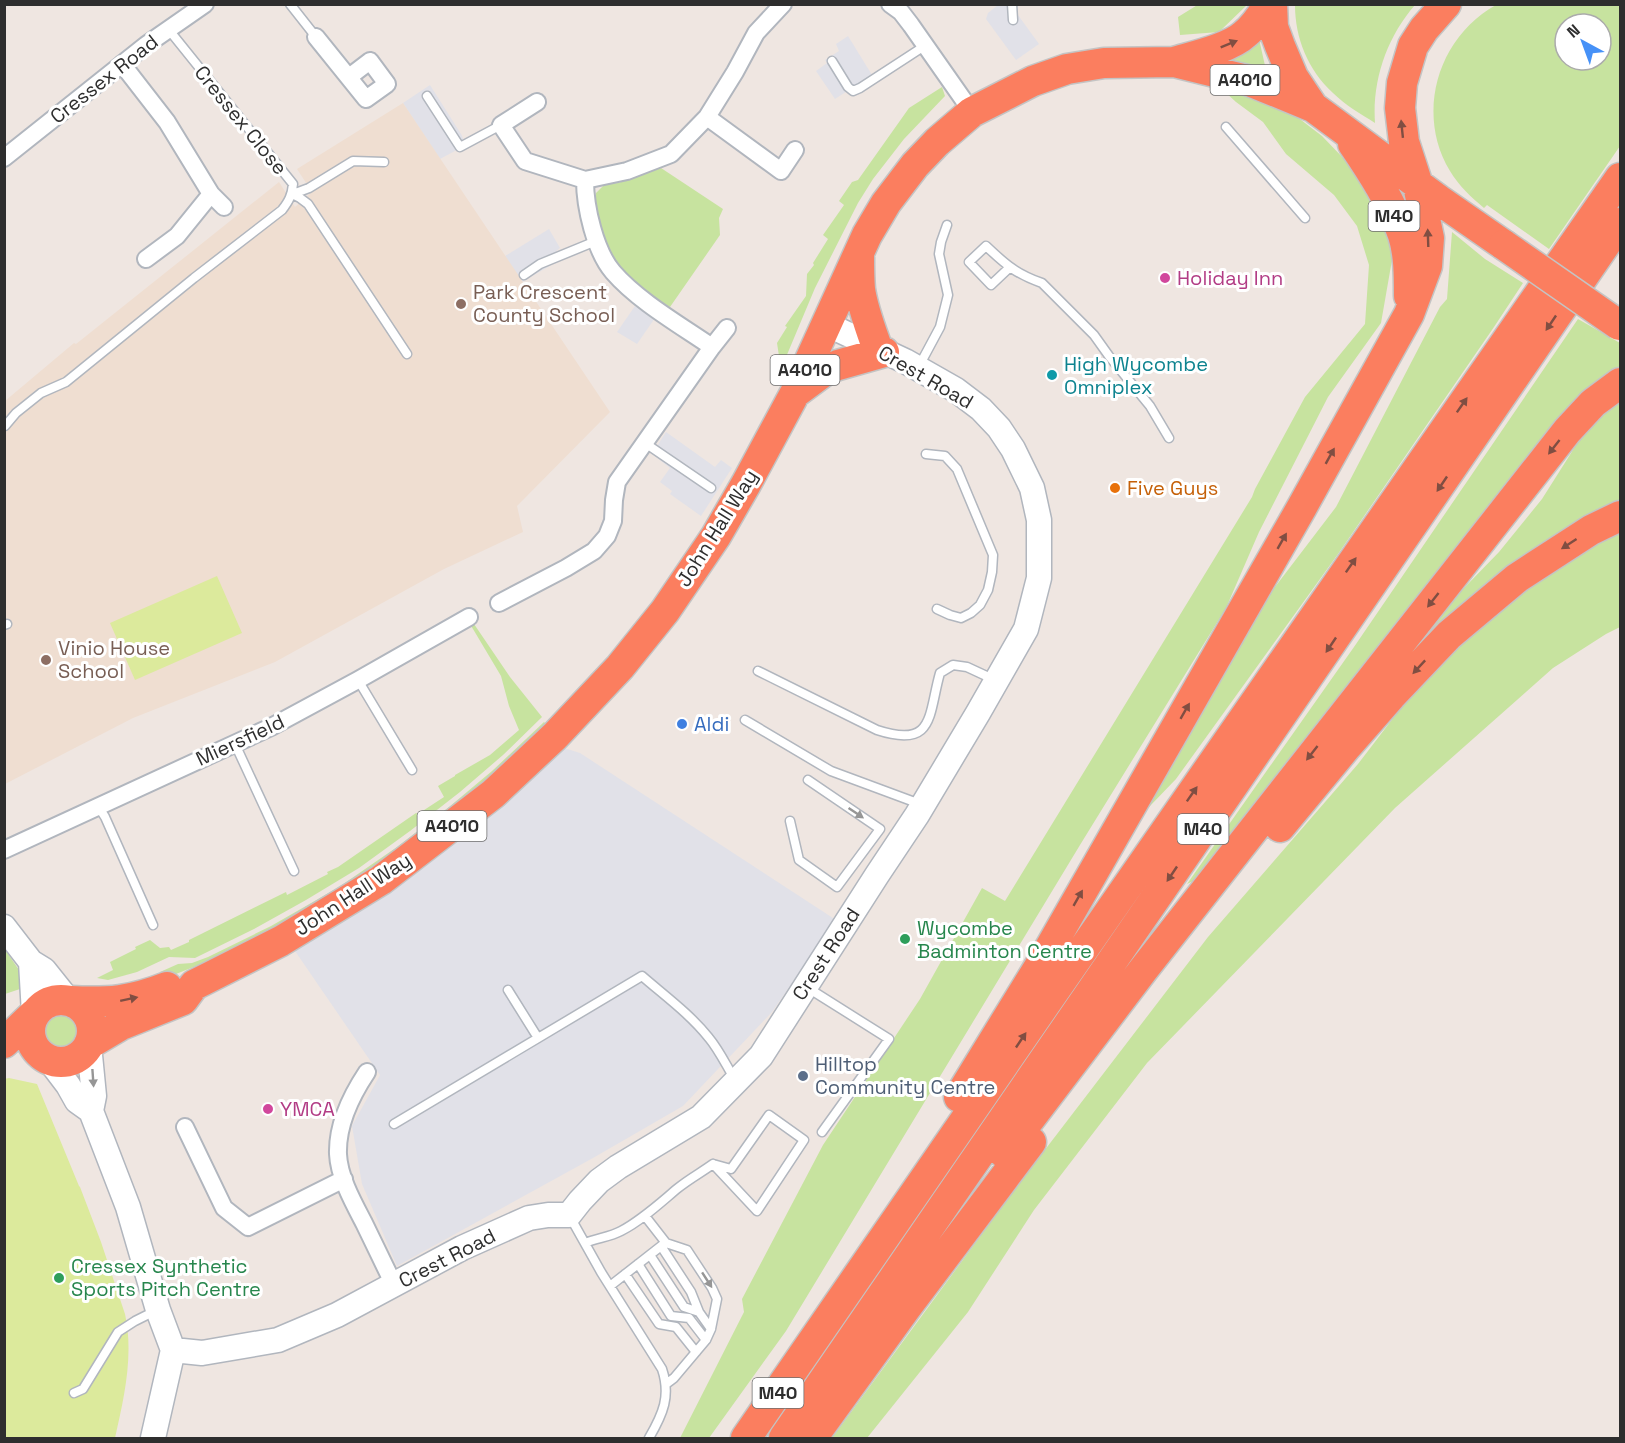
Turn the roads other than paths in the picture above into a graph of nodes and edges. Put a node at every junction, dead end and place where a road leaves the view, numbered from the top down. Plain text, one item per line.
1 (206, 4) edge
2 (290, 4) edge
3 (783, 4) edge
4 (1012, 4) edge
5 (1270, 4) edge
6 (1446, 4) edge
7 (900, 7) edge
8 (182, 11) edge
9 (1013, 20) dead end
10 (169, 30) junction
11 (316, 37) joint
12 (926, 45) junction
13 (832, 61) dead end
14 (1174, 62) junction
15 (122, 64) junction
16 (349, 77) dead end
17 (427, 96) dead end
18 (537, 102) dead end
19 (1313, 106) junction
20 (972, 112) junction
21 (707, 117) junction
22 (501, 125) junction
23 (1226, 127) dead end
24 (1343, 129) junction
25 (795, 150) dead end
26 (4, 158) edge
27 (384, 162) dead end
28 (1620, 178) edge
29 (585, 180) junction
30 (1418, 185) junction
31 (211, 194) junction
32 (292, 194) junction
33 (224, 207) dead end
34 (1305, 218) dead end
35 (1620, 223) edge
36 (946, 225) dead end
37 (596, 241) junction
38 (859, 252) junction
39 (146, 259) dead end
40 (1009, 268) junction
41 (524, 274) dead end
42 (1409, 314) junction
43 (826, 324) junction
44 (1620, 326) edge
45 (728, 328) dead end
46 (712, 347) junction
47 (881, 351) junction
48 (406, 354) dead end
49 (918, 368) junction
50 (1620, 383) edge
51 (795, 393) junction
52 (5, 426) edge
53 (1168, 438) dead end
54 (645, 442) junction
55 (926, 454) dead end
56 (711, 488) dead end
57 (1620, 516) edge
58 (499, 603) dead end
59 (937, 609) dead end
60 (468, 617) dead end
61 (758, 671) dead end
62 (358, 680) junction
63 (996, 681) junction
64 (745, 720) dead end
65 (235, 744) junction
66 (412, 770) dead end
67 (808, 780) dead end
68 (923, 805) junction
69 (98, 806) junction
70 (790, 820) dead end
71 (4, 850) edge
72 (294, 871) dead end
73 (153, 925) dead end
74 (4, 927) edge
75 (31, 962) junction
76 (194, 985) junction
77 (805, 987) junction
78 (508, 990) dead end
79 (70, 1001) junction
80 (34, 1015) junction
81 (538, 1038) junction
82 (4, 1043) edge
83 (89, 1045) junction
84 (4, 1057) edge
85 (46, 1058) junction
86 (367, 1072) dead end
87 (736, 1081) junction
88 (91, 1111) junction
89 (394, 1124) dead end
90 (185, 1127) dead end
91 (822, 1132) dead end
92 (713, 1164) junction
93 (344, 1179) junction
94 (569, 1215) junction
95 (645, 1216) junction
96 (585, 1243) junction
97 (663, 1244) junction
98 (650, 1255) junction
99 (638, 1264) junction
100 (626, 1274) junction
101 (394, 1285) junction
102 (610, 1286) junction
103 (158, 1310) junction
104 (699, 1312) junction
105 (711, 1329) junction
106 (706, 1340) junction
107 (809, 1348) junction
108 (173, 1350) junction
109 (696, 1352) junction
110 (666, 1384) junction
111 (74, 1393) dead end
112 (153, 1438) edge
113 (649, 1438) edge
114 (746, 1438) edge
115 (794, 1438) edge

1 - 8 street, Cressex Road
2 - 11 lane
3 - 21 street
4 - 9 lane
14 -> 5 highway, John Hall Way / A4010
5 - 19 highway
30 -> 6 highway
7 - 12 street
8 - 10 street, Cressex Road
10 - 15 street, Cressex Road
10 - 32 lane, Cressex Close
11 - 16 street
12 - 13 lane
12 - 20 street
14 - 19 highway, John Hall Way / A4010
14 - 20 highway, John Hall Way / A4010
15 - 26 street, Cressex Road
15 - 31 street
17 - 22 lane
18 - 22 street
19 - 24 highway
20 - 38 highway, John Hall Way / A4010
21 - 25 street
21 - 29 street
22 - 29 street
23 - 34 lane
24 - 30 highway
24 - 42 highway, M40
27 - 32 lane
107 -> 28 highway, M40
29 - 37 street
42 -> 30 highway, M40
30 - 44 highway, bridge
31 - 33 street
31 - 39 street
32 - 48 lane
32 - 52 lane, Cressex Close
35 -> 115 highway, M40
36 - 49 lane
37 - 41 lane
37 - 46 street
38 - 43 highway, John Hall Way / A4010
38 - 47 highway
40 - 40 lane
40 - 53 lane
107 -> 42 highway, M40
43 - 47 street, Crest Road
43 - 51 highway, John Hall Way / A4010
45 - 46 street
46 - 54 street
47 - 49 street, Crest Road
47 - 51 highway
49 - 63 street, Crest Road
50 -> 115 highway, M40
51 - 76 highway, John Hall Way / A4010
54 - 56 lane
54 - 58 street
55 - 59 lane
57 -> 115 highway, M40
60 - 62 street, Miersfield
61 - 63 lane
62 - 65 street, Miersfield
62 - 66 lane
63 - 68 street, Crest Road
64 - 68 lane
65 - 69 street, Miersfield
65 - 72 lane
67 -> 70 lane
68 - 77 street, Crest Road
69 - 71 street, Miersfield
69 - 73 lane
74 - 75 street
75 - 79 street
75 - 80 street
79 -> 76 highway, John Hall Way / A4010
76 - 83 highway, John Hall Way / A4010
77 - 87 street, Crest Road
77 - 91 lane
78 - 81 lane
79 - 80 highway, A4010
79 - 83 highway
80 - 82 highway, A4010
80 - 85 highway
81 - 87 lane
81 - 89 lane
83 - 85 highway, A4010
83 -> 88 street
84 - 85 highway, A4010
85 - 88 street
86 - 93 street
87 - 94 street, Crest Road
88 - 103 street
90 - 93 street
92 - 92 lane
92 - 95 lane
93 - 101 street
94 - 96 lane
94 - 101 street, Crest Road
95 - 96 lane
95 - 97 lane
96 - 102 lane
97 - 98 lane
97 - 104 lane
97 -> 105 lane
98 - 99 lane
98 - 104 lane
99 - 100 lane
99 - 106 lane
100 - 102 lane
100 - 109 lane
101 - 108 street, Crest Road
102 - 110 lane
103 - 108 street
103 - 111 lane
104 - 105 lane
105 - 106 lane
106 - 109 lane
107 - 114 highway, M40
108 - 112 street
109 - 110 lane
110 - 113 lane

